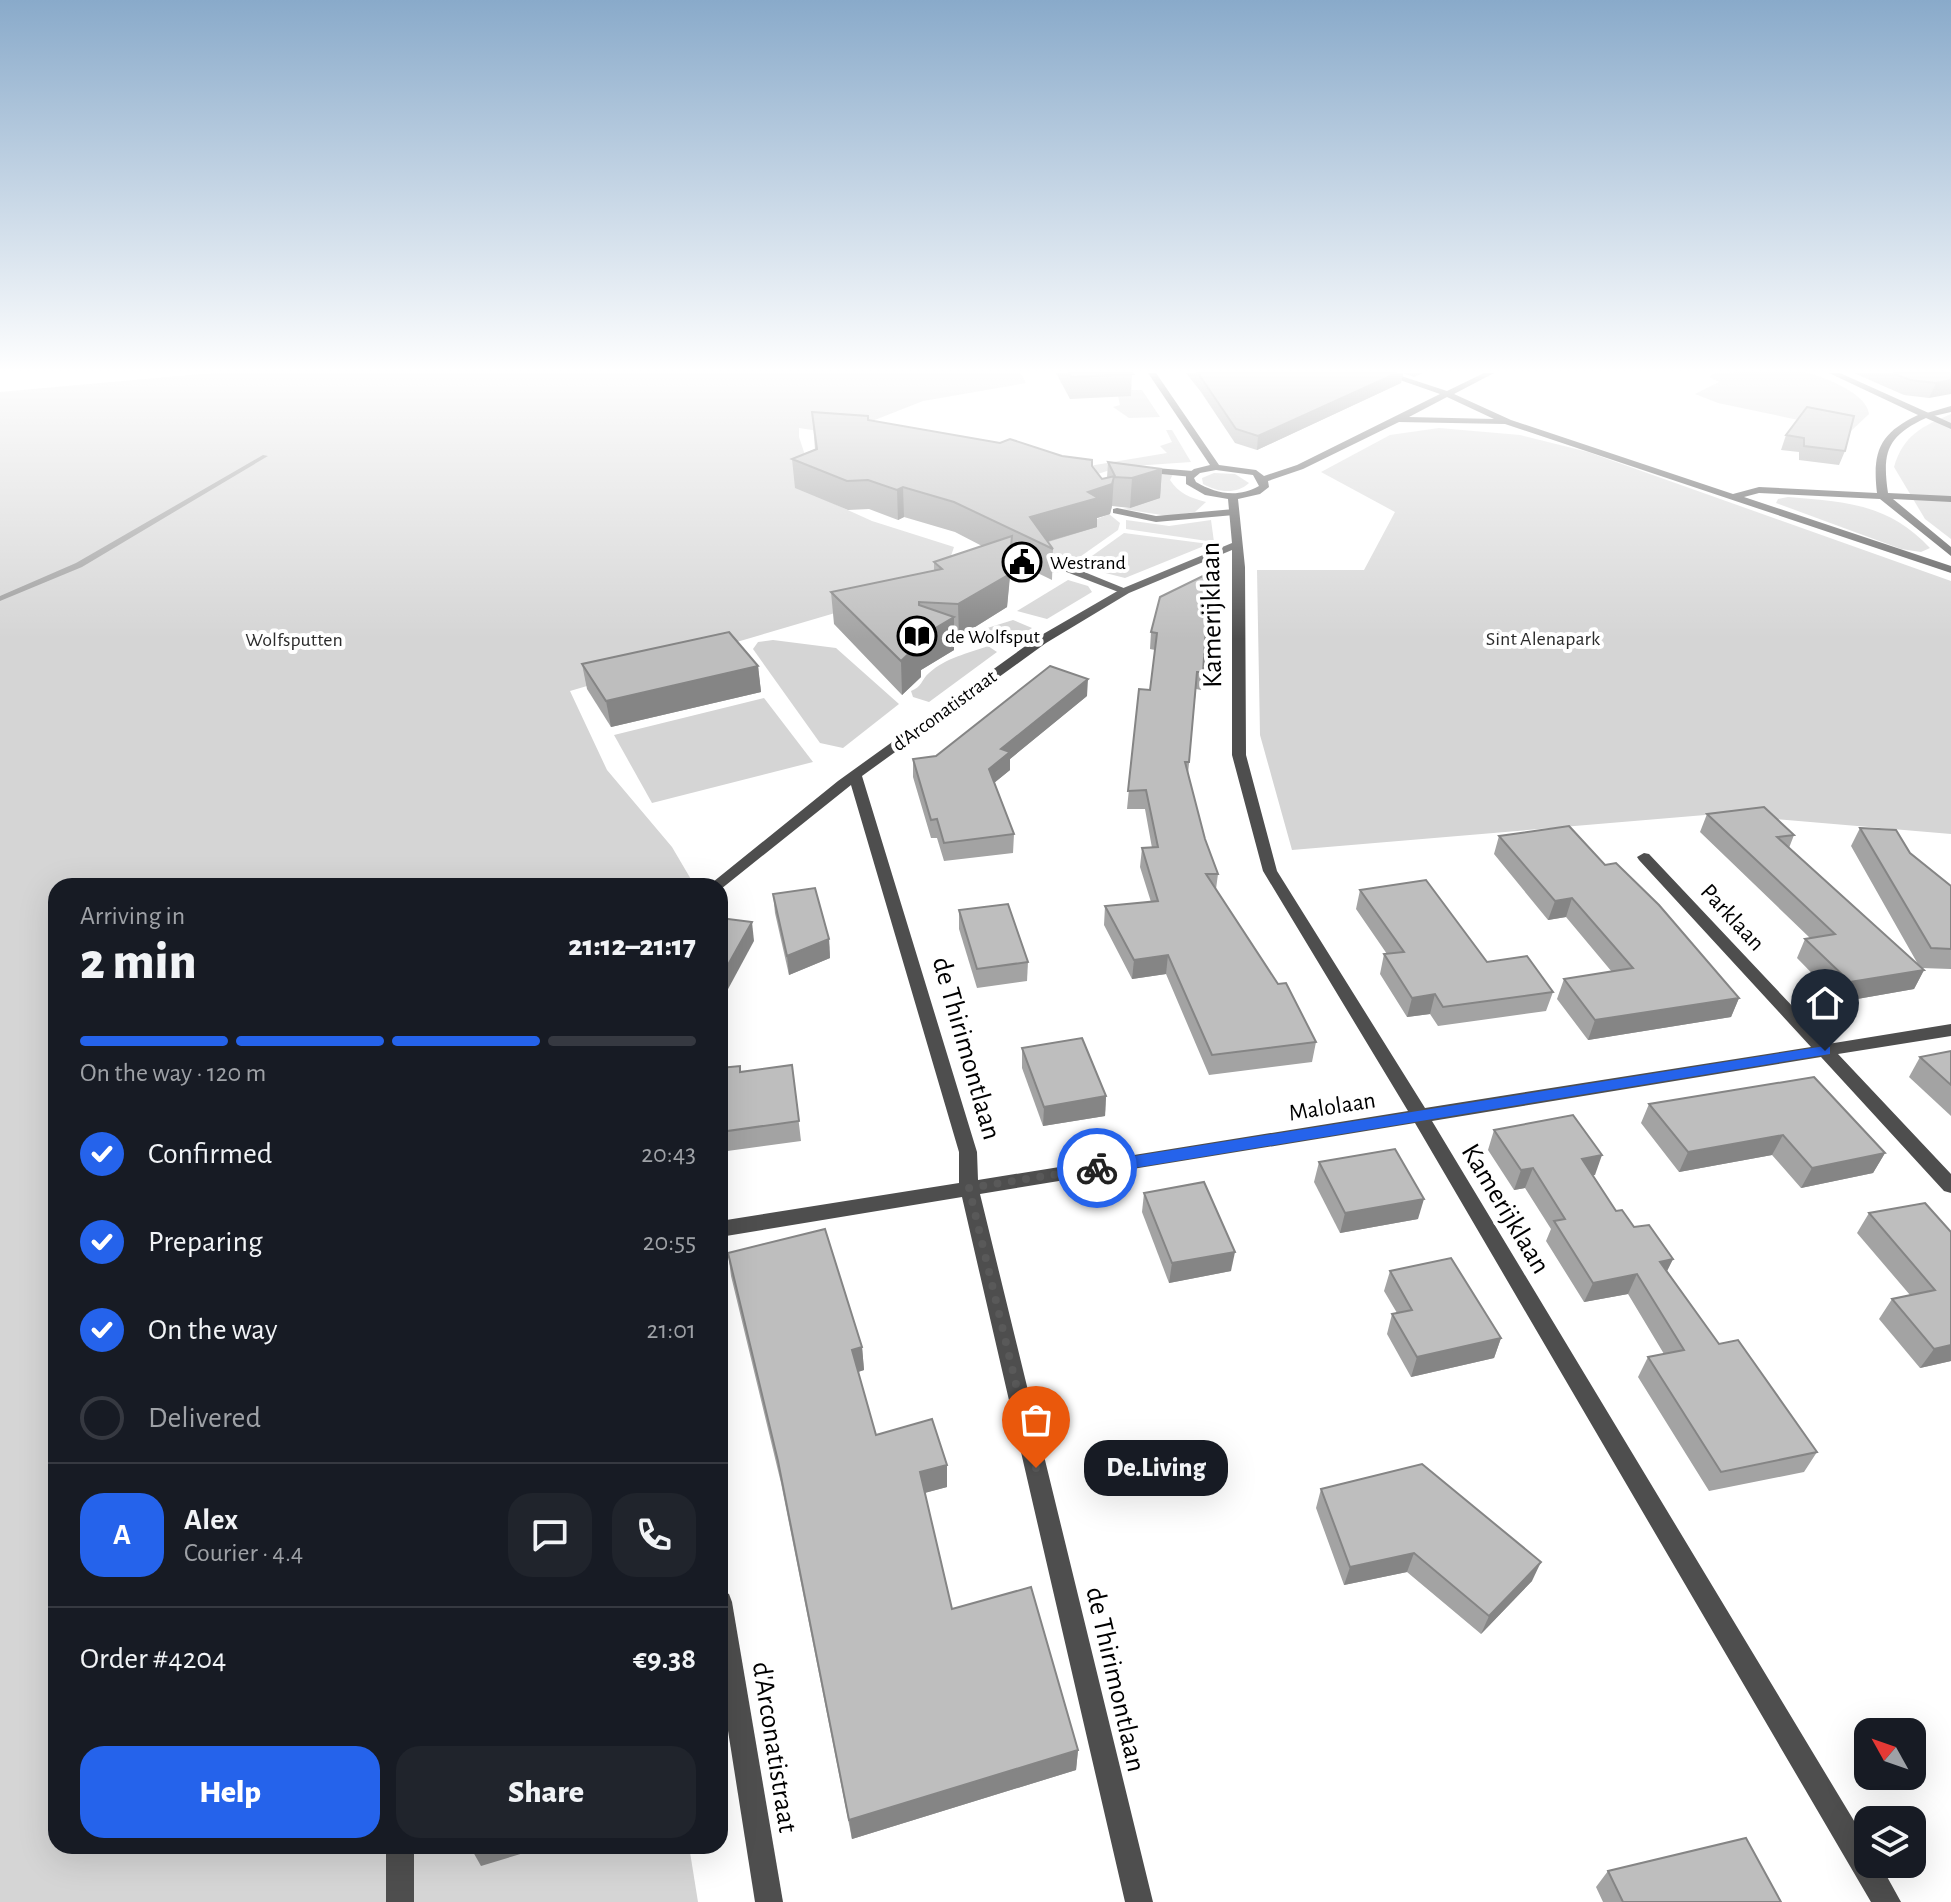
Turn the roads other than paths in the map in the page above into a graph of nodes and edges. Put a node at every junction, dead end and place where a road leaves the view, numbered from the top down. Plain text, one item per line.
1 (1212, 462) edge
2 (1311, 462) edge
3 (1631, 462) edge
4 (1879, 462) edge
5 (1216, 467) junction
6 (1135, 470) edge
7 (1193, 474) junction
8 (1263, 479) junction
9 (1233, 496) junction
10 (1736, 496) junction
11 (1883, 496) junction
12 (1951, 499) edge
13 (1117, 511) edge
14 (1234, 512) junction
15 (1236, 545) junction
16 (1951, 553) edge
17 (1068, 569) dead end
18 (1951, 570) edge
19 (1125, 591) junction
20 (855, 775) junction
21 (1644, 857) dead end
22 (726, 878) edge
23 (1951, 1030) edge
24 (1825, 1051) junction
25 (1420, 1116) junction
26 (1951, 1186) edge
27 (969, 1188) junction
28 (728, 1228) edge
29 (728, 1651) edge
30 (400, 1854) edge
31 (400, 1902) edge
32 (769, 1902) edge
33 (1139, 1902) edge
34 (1887, 1902) edge

1 - 5 street
2 - 8 street
3 - 10 street
4 - 11 street
5 - 7 street
5 - 8 street
6 - 7 street
7 - 9 street
8 - 9 street
9 - 14 street, Kamerijklaan
10 - 11 street
10 - 18 street
11 - 12 street
11 - 16 street
13 - 14 street
14 - 15 street, Kamerijklaan
15 - 19 street, d'Arconatistraat
15 - 25 street, Kamerijklaan
17 - 19 street
19 - 20 street, d'Arconatistraat
20 - 22 street, d'Arconatistraat
20 - 27 street, de Thirimontlaan
21 - 24 street, Parklaan
23 - 24 street, Malolaan
24 - 25 street, Malolaan
24 - 26 street, Parklaan
25 - 27 street, Malolaan
25 - 34 street, Kamerijklaan
27 - 28 street, Malolaan
27 - 33 street, de Thirimontlaan
29 - 32 street, d'Arconatistraat
30 - 31 street

